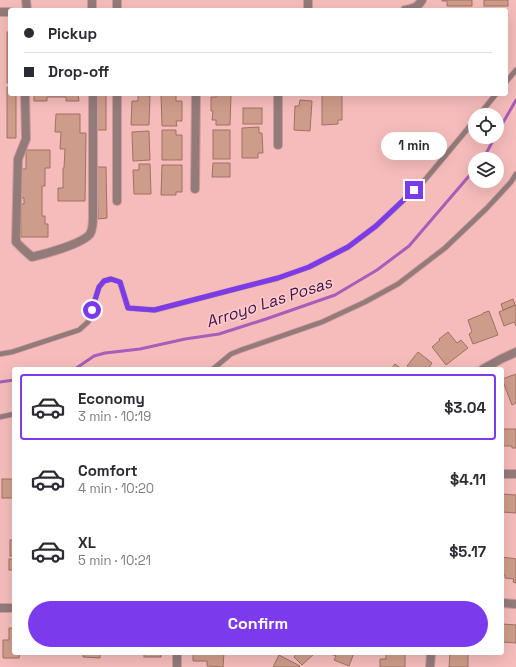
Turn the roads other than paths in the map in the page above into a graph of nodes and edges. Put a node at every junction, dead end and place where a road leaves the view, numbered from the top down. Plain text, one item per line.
1 (516, 70) edge
2 (508, 80) edge
3 (25, 96) edge
4 (92, 96) edge
5 (117, 96) edge
6 (196, 96) edge
7 (278, 96) edge
8 (494, 96) edge
9 (485, 108) edge
10 (468, 128) edge
11 (278, 146) dead end
12 (516, 174) edge
13 (195, 189) dead end
14 (117, 202) dead end
15 (516, 352) edge
16 (0, 354) edge
17 (215, 367) edge
18 (487, 367) edge
19 (12, 414) edge
20 (0, 417) edge
21 (504, 474) edge
22 (516, 474) edge
23 (504, 602) edge
24 (516, 604) edge
25 (0, 608) edge
26 (12, 608) edge
27 (178, 655) edge
28 (431, 655) edge
29 (177, 667) edge
30 (430, 667) edge

1 - 2 lane
3 - 4 street
5 - 14 street
6 - 13 street
7 - 11 street
8 - 9 lane
10 - 16 lane
12 - 17 lane
15 - 18 street
19 - 20 lane
21 - 22 street
23 - 24 street
25 - 26 street
27 - 29 street
28 - 30 street

